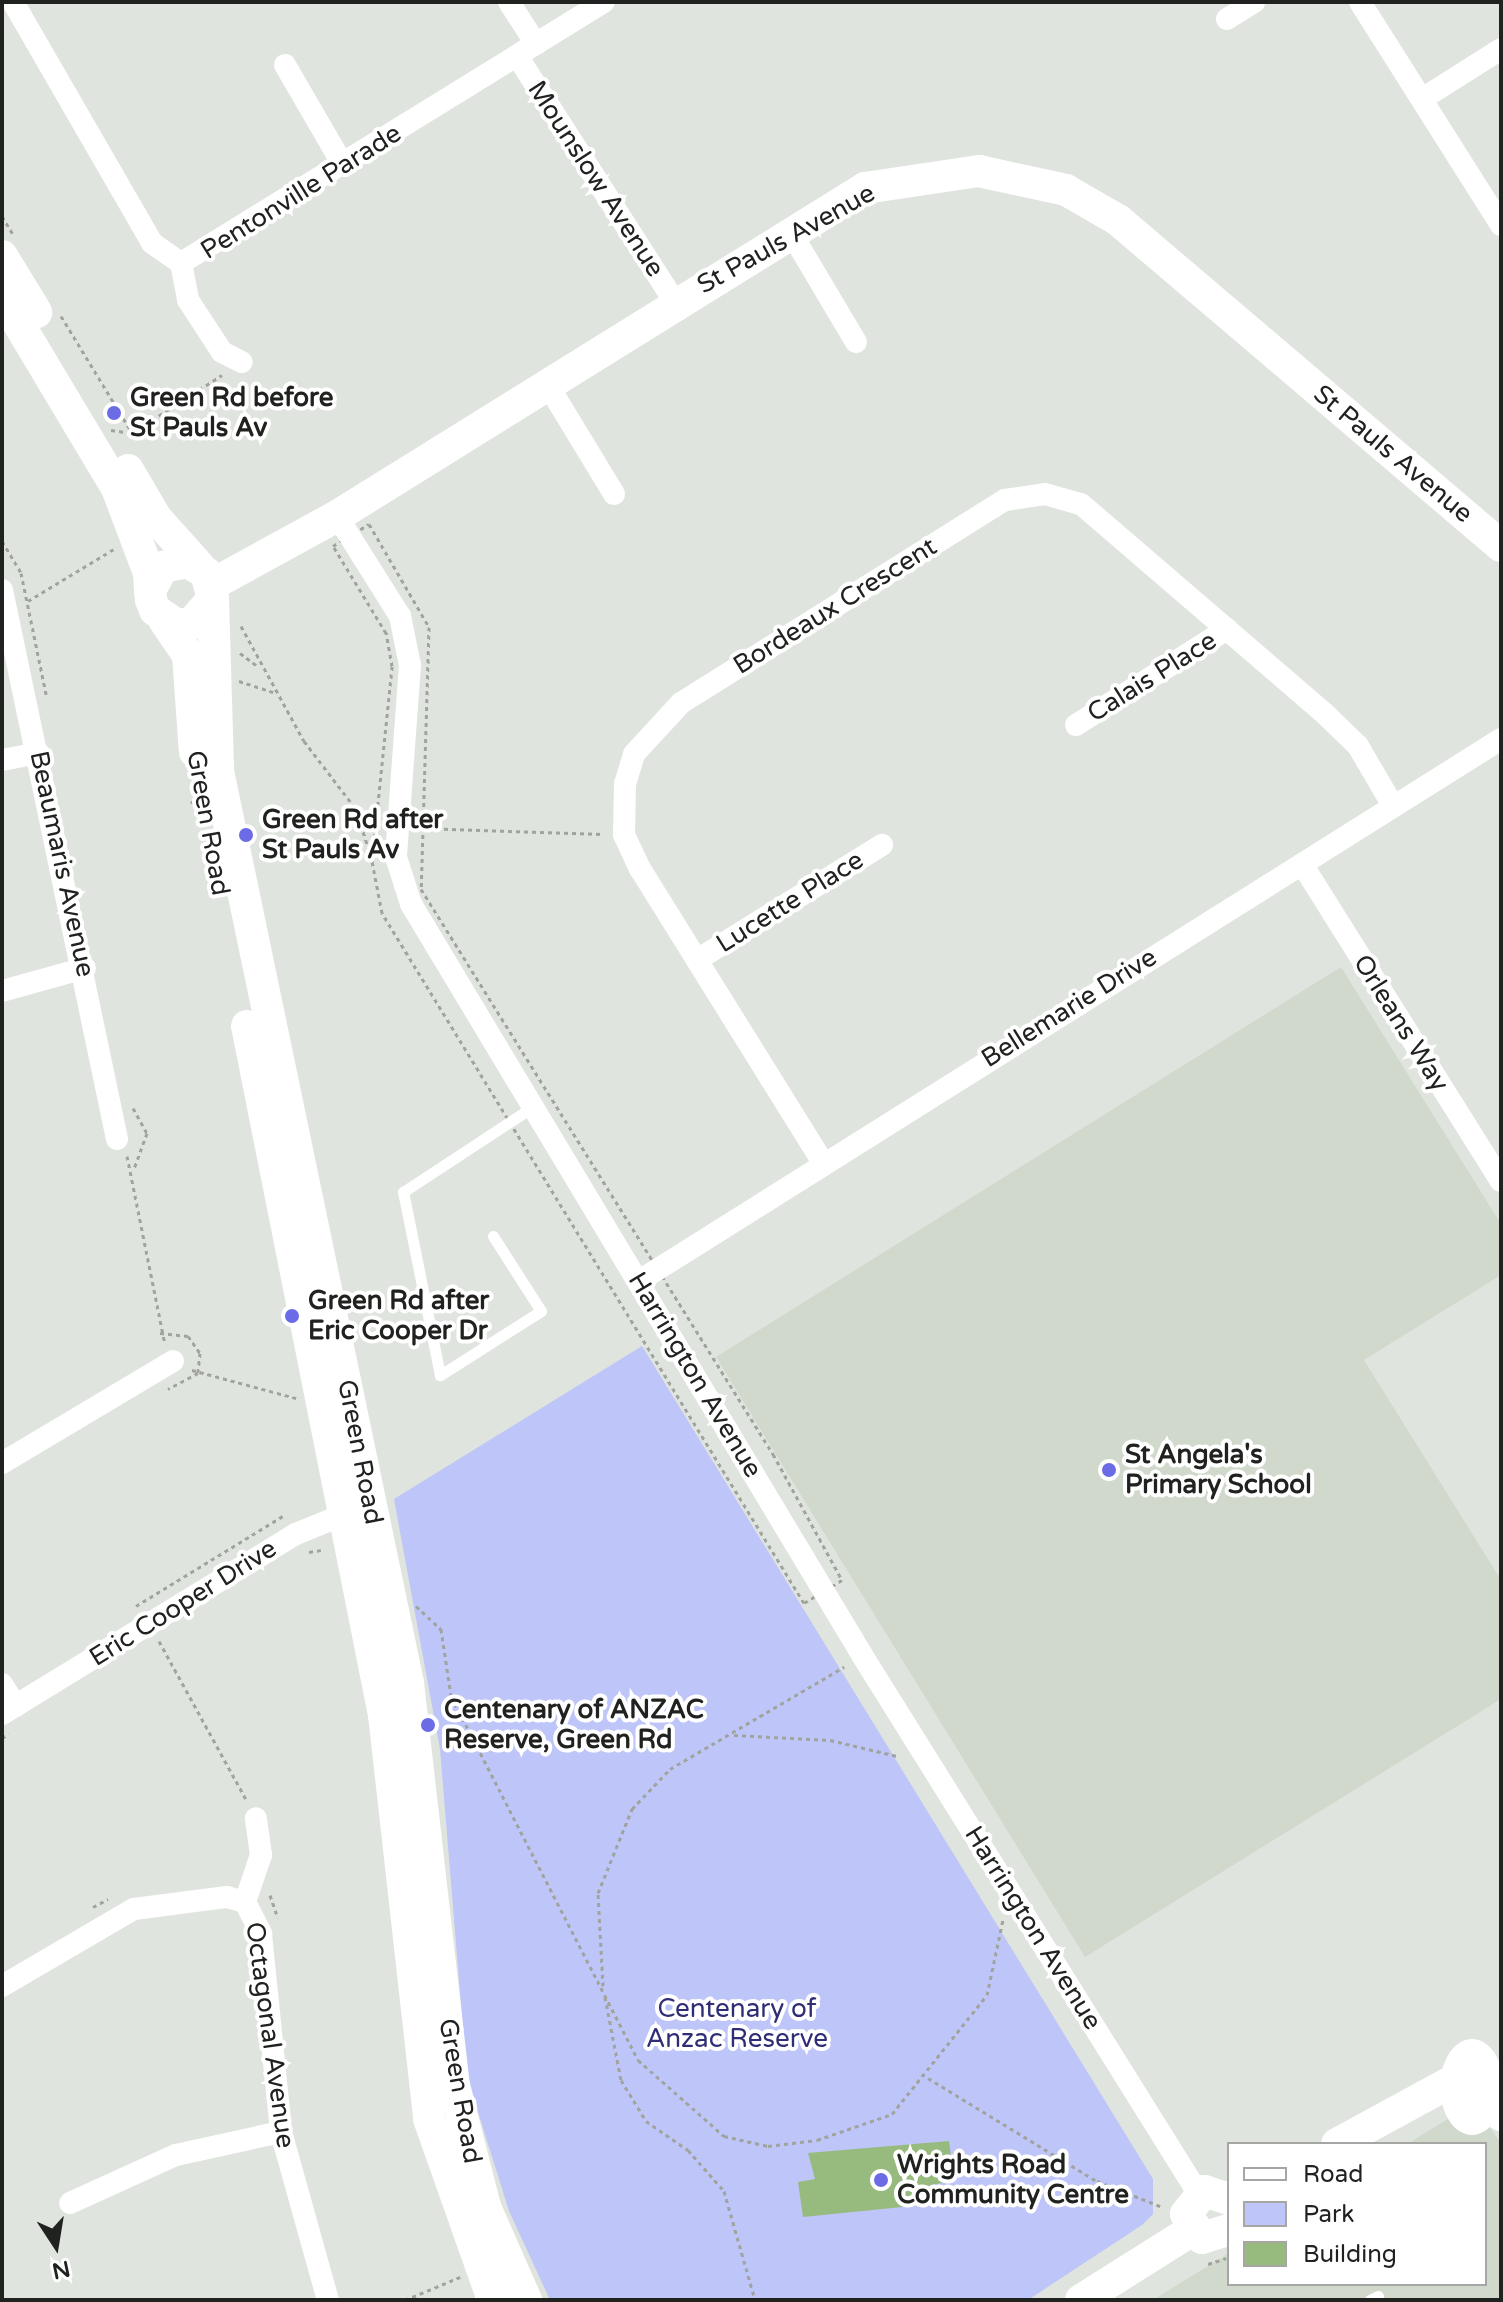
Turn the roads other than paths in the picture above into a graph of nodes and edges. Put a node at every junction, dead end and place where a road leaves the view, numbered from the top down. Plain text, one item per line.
1 (13, 2) edge
2 (509, 2) edge
3 (604, 2) edge
4 (1254, 2) edge
5 (1360, 2) edge
6 (1227, 19) dead end
7 (1501, 49) edge
8 (527, 50) junction
9 (285, 65) dead end
10 (1422, 99) junction
11 (343, 165) junction
12 (1501, 225) edge
13 (790, 231) junction
14 (9, 248) edge
15 (181, 263) junction
16 (2, 296) edge
17 (675, 302) junction
18 (856, 342) dead end
19 (242, 362) road end
20 (546, 382) junction
21 (614, 494) dead end
22 (337, 516) junction
23 (1501, 546) edge
24 (2, 590) edge
25 (150, 590) junction
26 (215, 592) junction
27 (164, 620) junction
28 (1227, 629) junction
29 (1076, 725) dead end
30 (1501, 739) edge
31 (38, 753) junction
32 (2, 760) edge
33 (1393, 806) junction
34 (882, 845) dead end
35 (1302, 864) junction
36 (697, 960) junction
37 (85, 968) junction
38 (2, 991) edge
39 (535, 1106) junction
40 (117, 1139) road end
41 (822, 1161) junction
42 (1501, 1181) edge
43 (493, 1236) dead end
44 (639, 1281) junction
45 (173, 1361) road end
46 (2, 1463) edge
47 (357, 1508) junction
48 (2, 1684) edge
49 (9, 1710) edge
50 (256, 1818) road end
51 (248, 1896) junction
52 (2, 1986) edge
53 (1480, 2066) edge
54 (1501, 2115) edge
55 (281, 2132) junction
56 (1341, 2142) edge
57 (1214, 2196) edge
58 (70, 2203) dead end
59 (1227, 2231) edge
60 (1196, 2246) junction
61 (328, 2300) edge
62 (493, 2300) edge
63 (526, 2300) edge
64 (1081, 2300) edge

1 - 15 street, Pentonville Parade
2 - 8 street, Mounslow Avenue
3 - 8 street, Pentonville Parade
4 - 6 street
5 - 10 street
7 - 10 street
8 - 11 street, Pentonville Parade
8 - 17 street, Mounslow Avenue
9 - 11 street
10 - 12 street
11 - 15 street, Pentonville Parade
13 - 17 main road, St Pauls Avenue
13 - 18 street
13 - 23 main road, St Pauls Avenue
14 - 26 main road
15 - 19 street
16 - 25 main road
17 - 20 main road, St Pauls Avenue
20 - 21 street
20 - 22 main road, St Pauls Avenue
22 - 26 main road, St Pauls Avenue
22 - 39 street, Harrington Avenue
24 - 31 street, Beaumaris Avenue
25 - 26 main road
25 - 27 main road, Green Road
26 - 27 main road
26 - 47 main road, Green Road
27 - 47 main road, Green Road
28 - 29 street, Calais Place
28 - 33 street, Bordeaux Crescent
28 - 36 street, Bordeaux Crescent
30 - 33 street, Bellemarie Drive
31 - 32 street
31 - 37 street, Beaumaris Avenue
33 - 35 street, Bellemarie Drive
34 - 36 street, Lucette Place
35 - 41 street, Bellemarie Drive
35 - 42 street, Orleans Way
36 - 41 street
37 - 38 street
37 - 40 street, Beaumaris Avenue
39 - 43 lane
39 - 44 street, Harrington Avenue
41 - 44 street, Bellemarie Drive
44 - 57 street, Harrington Avenue
45 - 46 street
47 - 49 street, Eric Cooper Drive
47 - 62 main road, Green Road
47 - 63 main road, Green Road
48 - 49 street
50 - 51 street, Octagonal Avenue
51 - 52 street
51 - 55 street, Octagonal Avenue
53 - 54 main road
53 - 56 main road
55 - 58 street
55 - 61 street, Octagonal Avenue
57 - 60 main road
59 - 60 main road
60 - 64 main road

